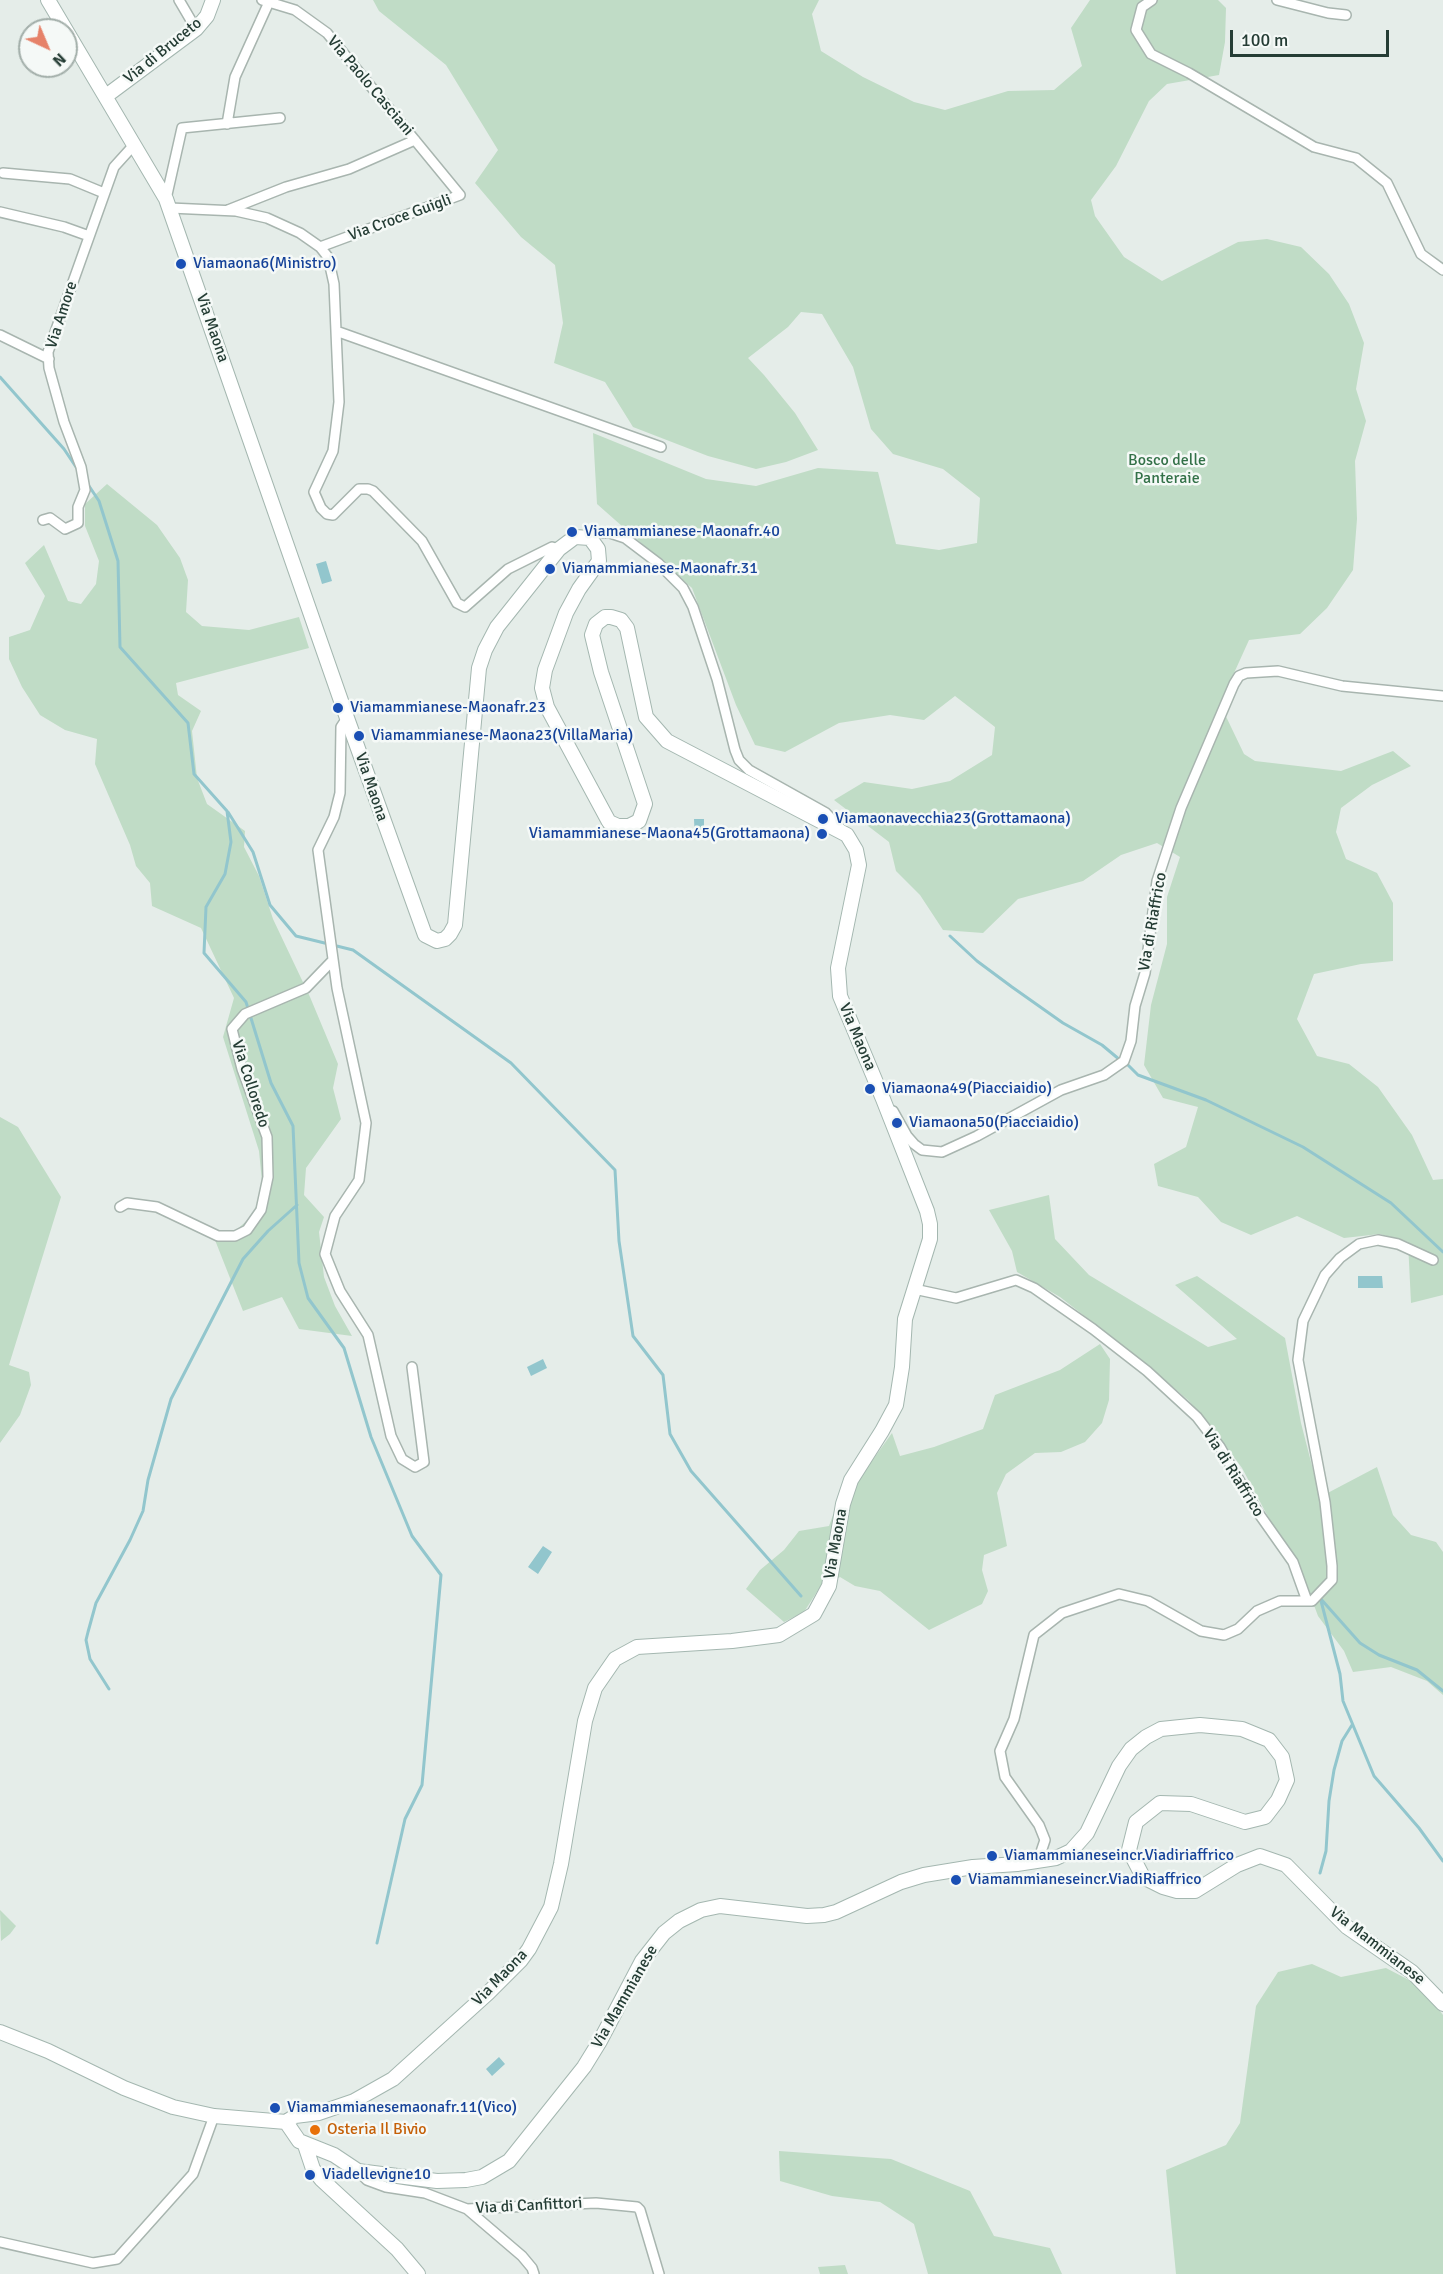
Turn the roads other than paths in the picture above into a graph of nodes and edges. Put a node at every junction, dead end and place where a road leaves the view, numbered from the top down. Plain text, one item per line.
1 (48, 0) edge
2 (179, 0) edge
3 (213, 0) edge
4 (1152, 0) edge
5 (1277, 0) edge
6 (266, 1) edge
7 (1346, 15) dead end
8 (196, 29) junction
9 (106, 96) junction
10 (280, 118) dead end
11 (227, 124) junction
12 (415, 140) junction
13 (134, 146) junction
14 (3, 173) dead end
15 (104, 193) junction
16 (460, 195) joint
17 (168, 203) junction
18 (225, 211) junction
19 (0, 212) edge
20 (89, 236) junction
21 (320, 247) junction
22 (1443, 270) edge
23 (336, 331) junction
24 (0, 335) edge
25 (49, 359) junction
26 (661, 447) dead end
27 (43, 520) dead end
28 (590, 538) junction
29 (559, 549) junction
30 (1443, 696) edge
31 (347, 718) junction
32 (847, 835) junction
33 (333, 960) junction
34 (883, 1099) junction
35 (120, 1207) dead end
36 (1433, 1260) dead end
37 (914, 1289) junction
38 (412, 1367) dead end
39 (1307, 1601) junction
40 (1038, 1861) junction
41 (1443, 2004) edge
42 (0, 2032) edge
43 (214, 2116) junction
44 (286, 2122) junction
45 (305, 2145) junction
46 (358, 2171) junction
47 (467, 2210) junction
48 (0, 2242) edge
49 (418, 2274) edge
50 (534, 2274) edge
51 (659, 2274) edge

1 - 9 main road, Via Maona
2 - 8 street
3 - 8 main road, Via di Bruceto
4 - 22 street
5 - 7 street
6 - 11 street
6 - 12 street, Via Paolo Casciani
8 - 9 main road, Via di Bruceto
9 - 13 main road, Via Maona
10 - 11 street
11 - 17 street
12 - 16 street, Via Paolo Casciani
12 - 18 street
13 - 15 street, Via Amore
13 - 17 main road, Via Maona
14 - 15 street
15 - 20 street, Via Amore
16 - 21 street, Via Croce Guigli
17 - 18 street
17 - 31 main road, Via Maona
18 - 21 street
19 - 20 street
20 - 25 street, Via Amore
21 - 23 street
23 - 26 street
23 - 29 street
24 - 25 street
25 - 27 street, Via Amore
28 - 29 main road, Via Maona
28 - 32 street, Via Maona
28 - 32 main road
29 - 31 main road, Via Maona
30 - 34 street, Via di Riaffrico
31 - 33 street
32 - 34 main road, Via Maona
33 - 35 street, Via Colloredo
33 - 38 street
34 - 37 main road, Via Maona
36 - 39 street
37 - 39 street, Via di Riaffrico
37 - 44 main road, Via Maona
39 - 40 street
40 - 41 main road, Via Mammianese
40 - 46 main road, Via Mammianese
42 - 43 main road
43 - 44 main road
43 - 48 street
44 - 45 main road
45 - 46 main road, Via Mammianese
45 - 49 main road
46 - 47 street, Via di Canfittori
47 - 50 street
47 - 51 street, Via di Canfittori

